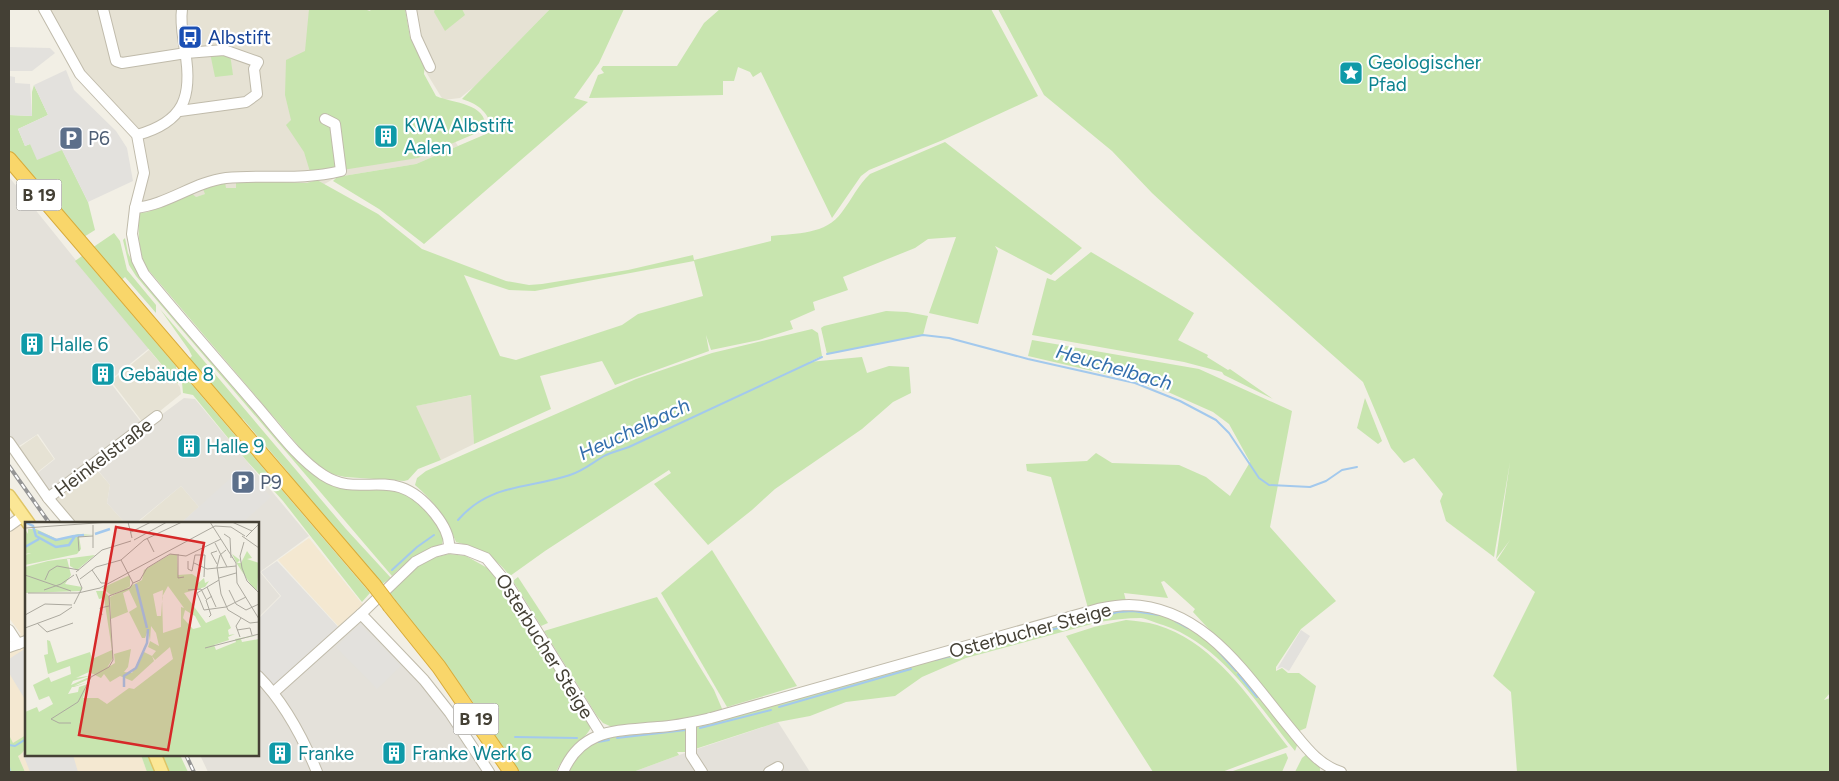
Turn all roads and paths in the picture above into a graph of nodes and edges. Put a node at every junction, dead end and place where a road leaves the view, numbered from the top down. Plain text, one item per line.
1 (44, 9) edge
2 (103, 9) edge
3 (182, 9) edge
4 (411, 9) edge
5 (186, 53) junction
6 (430, 67) dead end
7 (180, 111) junction
8 (325, 120) dead end
9 (137, 136) junction
10 (9, 159) edge
11 (135, 208) junction
12 (157, 416) dead end
13 (9, 442) edge
14 (9, 496) edge
15 (48, 498) junction
16 (26, 520) edge
17 (68, 522) edge
18 (9, 526) edge
19 (449, 548) junction
20 (361, 614) junction
21 (9, 630) edge
22 (18, 644) edge
23 (259, 677) edge
24 (274, 692) junction
25 (691, 723) junction
26 (601, 734) junction
27 (154, 756) edge
28 (162, 772) edge
29 (317, 772) edge
30 (489, 772) edge
31 (511, 772) edge
32 (563, 772) edge
33 (702, 772) edge
34 (1341, 772) edge

1 - 9 street
2 - 5 street
3 - 5 street
4 - 6 street
5 - 7 street
5 - 7 street
7 - 9 street
8 - 11 street
9 - 11 street
10 - 31 highway, B 19, bridge
11 - 19 street
12 - 15 street, Heinkelstraße
13 - 15 street
14 - 16 main road
15 - 17 street
16 - 18 street
19 - 20 street
19 - 26 street, Osterbucher Steige
20 - 24 street
20 - 30 street
21 - 22 street
23 - 24 street
24 - 29 street
25 - 26 street, Osterbucher Steige
25 - 33 street
25 - 34 street, Osterbucher Steige
26 - 32 street
27 - 28 main road

